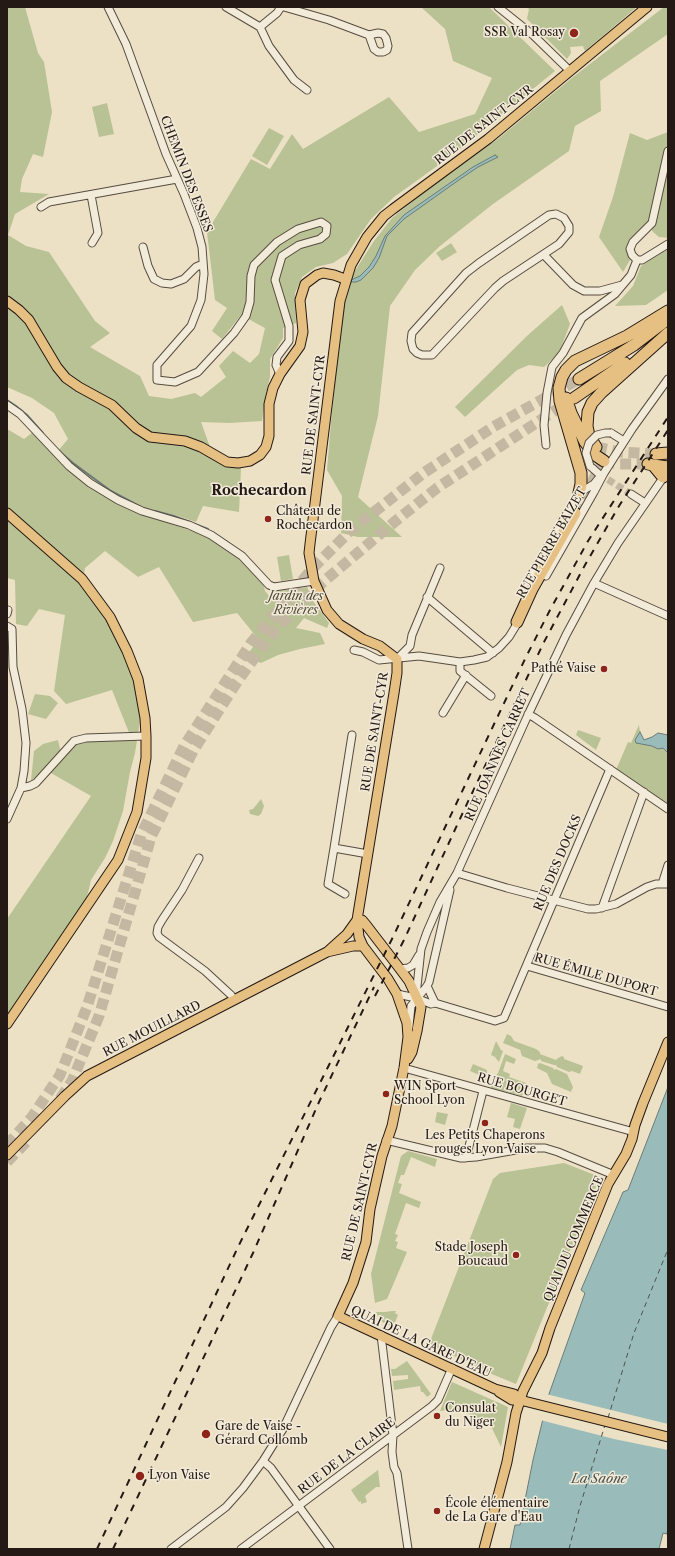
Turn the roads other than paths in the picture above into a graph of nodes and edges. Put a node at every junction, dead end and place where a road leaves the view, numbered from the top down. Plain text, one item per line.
1 (108, 7) edge
2 (226, 7) edge
3 (282, 7) edge
4 (498, 7) edge
5 (647, 7) edge
6 (260, 27) junction
7 (369, 35) dead end
8 (570, 71) junction
9 (307, 90) dead end
10 (668, 151) edge
11 (177, 179) junction
12 (91, 195) junction
13 (41, 207) dead end
14 (92, 243) dead end
15 (668, 244) edge
16 (143, 247) dead end
17 (544, 255) junction
18 (637, 260) junction
19 (203, 264) junction
20 (345, 279) junction
21 (622, 285) junction
22 (7, 301) edge
23 (668, 311) edge
24 (668, 319) edge
25 (668, 331) edge
26 (602, 348) junction
27 (280, 374) junction
28 (579, 379) tunnel mouth
29 (668, 379) edge
30 (574, 398) tunnel mouth
31 (7, 405) edge
32 (624, 441) junction
33 (546, 445) dead end
34 (596, 447) tunnel mouth
35 (668, 453) edge
36 (656, 454) tunnel mouth
37 (604, 461) tunnel mouth
38 (582, 465) junction
39 (651, 465) tunnel mouth
40 (601, 473) junction
41 (667, 473) edge
42 (579, 493) junction
43 (631, 494) tunnel mouth
44 (645, 503) junction
45 (7, 513) edge
46 (575, 514) tunnel mouth
47 (440, 568) dead end
48 (314, 581) junction
49 (594, 583) junction
50 (427, 597) junction
51 (668, 616) edge
52 (517, 622) junction
53 (7, 626) edge
54 (354, 650) dead end
55 (493, 653) junction
56 (397, 659) junction
57 (460, 662) junction
58 (466, 675) junction
59 (490, 696) dead end
60 (443, 713) dead end
61 (528, 714) junction
62 (352, 735) dead end
63 (146, 736) junction
64 (610, 769) junction
65 (21, 788) junction
66 (644, 792) junction
67 (668, 809) edge
68 (7, 819) edge
69 (334, 848) junction
70 (368, 854) junction
71 (199, 858) dead end
72 (668, 865) edge
73 (457, 873) junction
74 (665, 884) edge
75 (450, 887) junction
76 (345, 894) dead end
77 (555, 900) junction
78 (602, 908) junction
79 (357, 920) junction
80 (427, 932) junction
81 (440, 936) junction
82 (362, 946) junction
83 (421, 950) junction
84 (327, 952) junction
85 (527, 966) junction
86 (400, 969) junction
87 (428, 986) junction
88 (397, 994) junction
89 (416, 998) junction
90 (234, 1000) junction
91 (435, 1003) junction
92 (668, 1007) edge
93 (7, 1024) edge
94 (408, 1038) junction
95 (668, 1042) edge
96 (404, 1068) junction
97 (483, 1091) junction
98 (634, 1132) junction
99 (386, 1140) junction
100 (7, 1155) edge
101 (466, 1158) junction
102 (614, 1176) junction
103 (338, 1316) junction
104 (381, 1335) junction
105 (452, 1368) junction
106 (520, 1400) junction
107 (393, 1435) junction
108 (668, 1437) edge
109 (263, 1461) junction
110 (299, 1506) junction
111 (171, 1549) edge
112 (241, 1549) edge
113 (330, 1549) edge
114 (408, 1549) edge
115 (484, 1549) edge

1 - 11 street, CHEMIN DES ESSES
2 - 6 street
3 - 6 street
3 - 7 street
4 - 8 street
5 - 8 main road, RUE DE SAINT-CYR
6 - 9 street
8 - 20 main road, RUE DE SAINT-CYR
10 - 18 street
11 - 12 street
11 - 19 street, CHEMIN DES ESSES
12 - 13 street
12 - 14 street
15 - 18 street
16 - 19 street
17 - 17 street
17 - 21 street
18 - 21 street
19 - 27 street, CHEMIN DES ESSES
20 - 27 main road
20 - 48 main road, RUE DE SAINT-CYR
21 - 33 street
22 - 27 main road
23 - 26 highway
24 - 28 highway
25 - 30 highway
25 - 34 highway
26 - 37 highway
26 - 38 highway
29 - 32 street, RUE PIERRE BAIZET
31 - 48 street
32 - 38 street, bridge
32 - 40 street, RUE PIERRE BAIZET
35 - 36 highway
38 - 40 street
38 - 42 highway
39 - 41 highway
40 - 42 street, RUE PIERRE BAIZET
40 - 52 street, RUE PIERRE BAIZET
41 - 44 street, RUE JOANNÈS CARRET
42 - 52 street, RUE PIERRE BAIZET
43 - 44 street
44 - 49 street, RUE JOANNÈS CARRET
45 - 63 main road
46 - 52 highway
47 - 50 street
48 - 56 main road, RUE DE SAINT-CYR
49 - 51 street
49 - 61 street, RUE JOANNÈS CARRET
50 - 55 street
50 - 56 street
52 - 55 street, RUE PIERRE BAIZET
53 - 65 street
54 - 56 street, RUE PIERRE BAIZET
55 - 57 street, RUE PIERRE BAIZET
56 - 57 street, RUE PIERRE BAIZET
56 - 70 main road, RUE DE SAINT-CYR
57 - 58 street
58 - 59 street
58 - 60 street
61 - 64 street
61 - 73 street, RUE JOANNÈS CARRET
62 - 69 street
63 - 65 street
63 - 93 main road
64 - 66 street
64 - 77 street, RUE DES DOCKS
65 - 68 street
66 - 67 street
66 - 78 street
69 - 70 street
69 - 76 street
70 - 79 main road, RUE DE SAINT-CYR
71 - 90 street
72 - 74 street
73 - 75 street, RUE JOANNÈS CARRET
73 - 77 street
74 - 78 street
75 - 80 street, RUE JOANNÈS CARRET
75 - 81 street, RUE JOANNÈS CARRET
77 - 78 street
77 - 85 street, RUE DES DOCKS
79 - 82 main road, RUE DE SAINT-CYR
79 - 84 main road, RUE MOUILLARD
79 - 86 main road, RUE DE SAINT-CYR
80 - 81 street
80 - 83 street, RUE JOANNÈS CARRET
81 - 87 street, RUE JOANNÈS CARRET
82 - 84 main road, RUE MOUILLARD
82 - 88 main road, RUE DE SAINT-CYR
83 - 86 street
83 - 89 street, RUE JOANNÈS CARRET
84 - 90 main road, RUE MOUILLARD
85 - 91 street, RUE ÉMILE DUPORT
85 - 92 street, RUE ÉMILE DUPORT
86 - 89 main road, RUE DE SAINT-CYR
87 - 89 street
87 - 91 street
88 - 89 street
88 - 94 main road, RUE DE SAINT-CYR
89 - 91 street, RUE ÉMILE DUPORT
89 - 94 street, RUE DE SAINT-CYR
89 - 96 main road, RUE DE SAINT-CYR
90 - 100 main road, RUE MOUILLARD
94 - 96 main road, RUE DE SAINT-CYR
95 - 98 main road, QUAI DU COMMERCE
96 - 97 street, RUE BOURGET
96 - 99 main road, RUE DE SAINT-CYR
97 - 98 street, RUE BOURGET
97 - 101 street
98 - 102 main road, QUAI DU COMMERCE
99 - 101 street
99 - 103 main road, RUE DE SAINT-CYR
101 - 102 street
102 - 106 main road, QUAI DU COMMERCE
103 - 104 main road, QUAI DE LA GARE D'EAU
103 - 109 street
104 - 105 main road, QUAI DE LA GARE D'EAU
104 - 107 street
105 - 106 main road, QUAI DE LA GARE D'EAU
105 - 107 street, RUE DE LA CLAIRE
106 - 108 main road, QUAI DE LA GARE D'EAU
106 - 115 main road, QUAI DU COMMERCE
107 - 110 street, RUE DE LA CLAIRE
107 - 114 street
109 - 110 street
109 - 111 street
110 - 112 street, RUE DE LA CLAIRE
110 - 113 street

